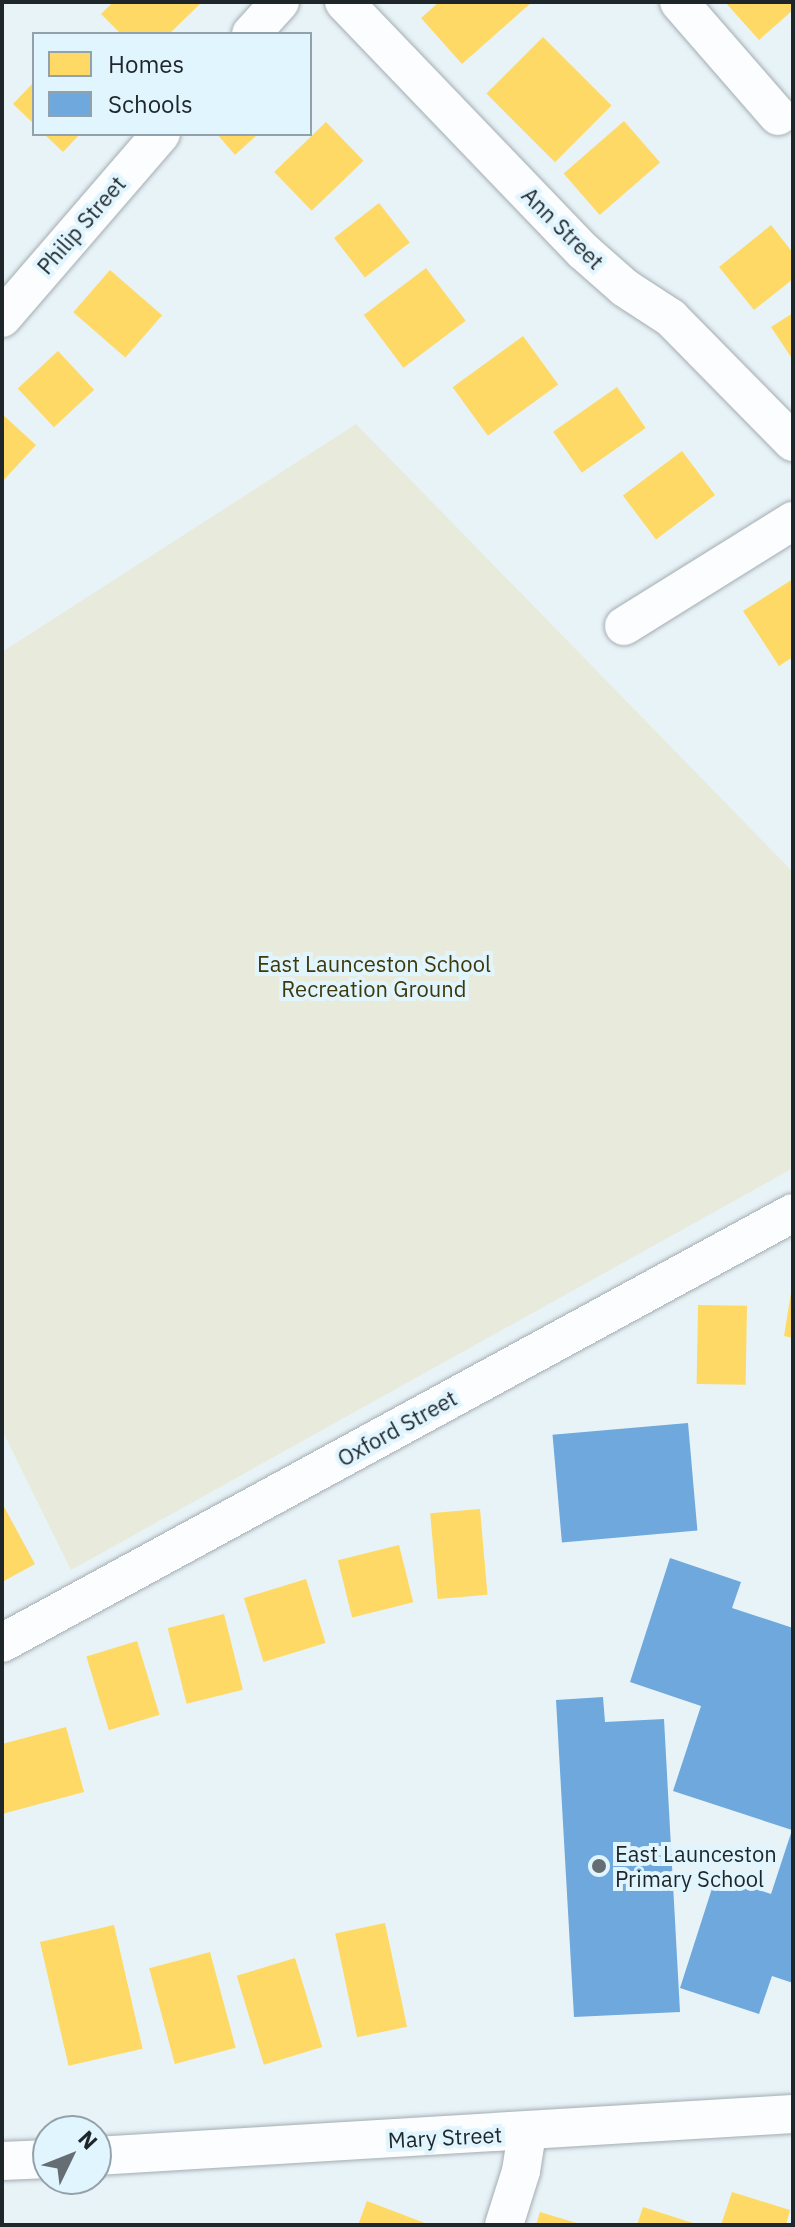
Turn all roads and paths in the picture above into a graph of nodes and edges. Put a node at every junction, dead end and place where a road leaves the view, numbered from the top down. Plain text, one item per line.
1 (280, 2) edge
2 (344, 2) edge
3 (679, 2) edge
4 (253, 32) edge
5 (778, 116) dead end
6 (159, 136) edge
7 (2, 318) edge
8 (793, 442) edge
9 (793, 521) edge
10 (624, 626) dead end
11 (793, 1213) edge
12 (2, 1643) edge
13 (793, 2114) edge
14 (527, 2132) junction
15 (112, 2155) edge
16 (32, 2160) edge
17 (2, 2161) edge
18 (504, 2225) edge

1 - 4 street
2 - 8 street, Ann Street
3 - 5 street
6 - 7 street, Philip Street
9 - 10 street
11 - 12 street, Oxford Street
13 - 14 street, Mary Street
14 - 15 street, Mary Street
14 - 18 street
16 - 17 street

